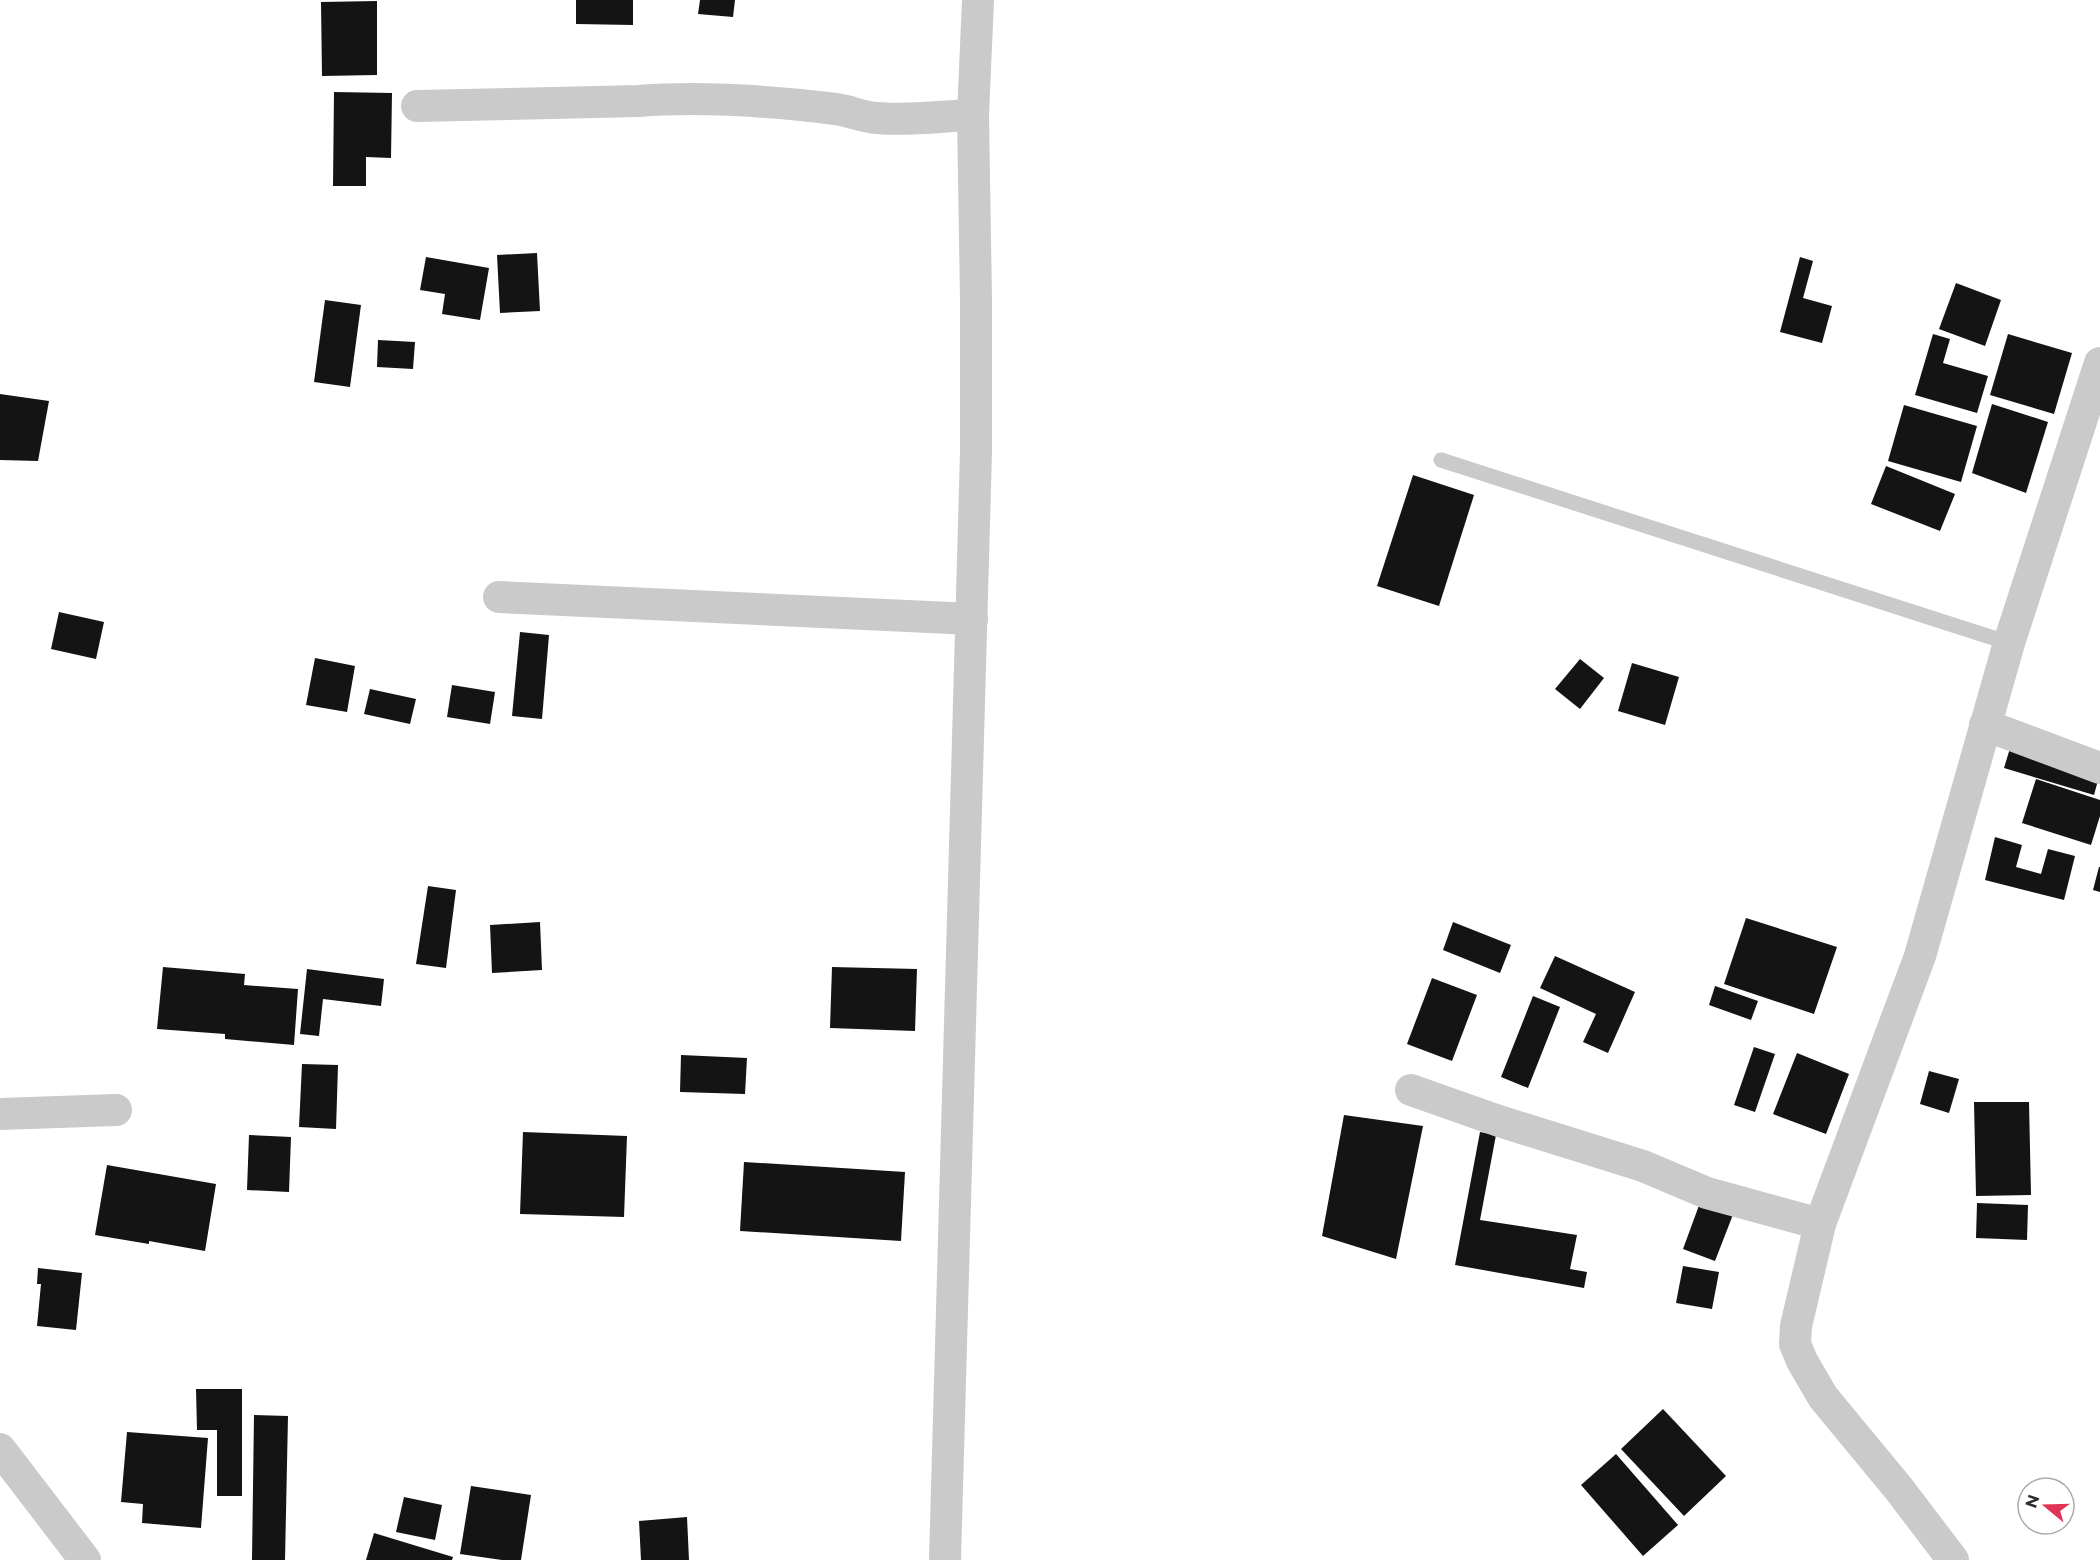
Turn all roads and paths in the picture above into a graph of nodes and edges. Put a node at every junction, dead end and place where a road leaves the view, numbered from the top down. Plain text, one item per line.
1 (978, 0) edge
2 (417, 106) dead end
3 (974, 115) junction
4 (2100, 363) edge
5 (1441, 460) dead end
6 (499, 597) dead end
7 (972, 619) junction
8 (2009, 643) junction
9 (1985, 725) junction
10 (2100, 768) edge
11 (1411, 1090) dead end
12 (116, 1110) dead end
13 (0, 1114) edge
14 (1820, 1224) junction
15 (0, 1449) edge
16 (85, 1560) edge
17 (945, 1560) edge
18 (1953, 1560) edge

1 - 3 street
2 - 3 street
3 - 7 street
4 - 8 street
5 - 8 lane
6 - 7 street
7 - 17 street
8 - 9 street
9 - 10 street
9 - 14 street
11 - 14 street
12 - 13 street
14 - 18 street
15 - 16 street

